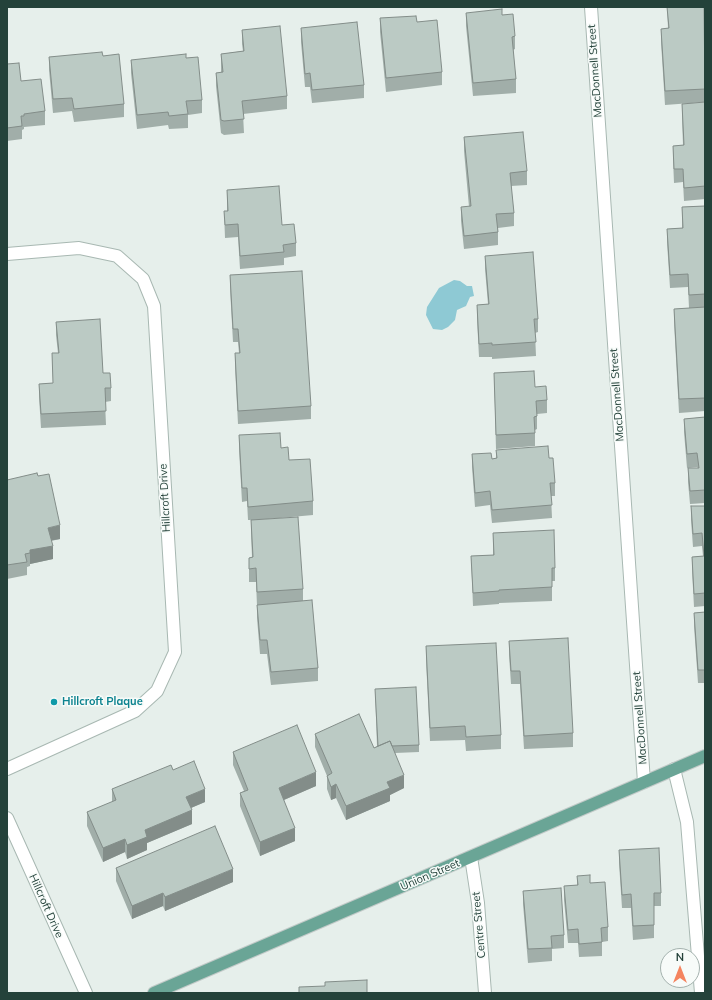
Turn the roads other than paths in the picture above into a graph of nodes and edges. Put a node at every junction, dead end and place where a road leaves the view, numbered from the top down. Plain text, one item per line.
1 (591, 7) edge
2 (7, 254) edge
3 (705, 756) edge
4 (674, 769) junction
5 (7, 770) edge
6 (644, 782) junction
7 (7, 818) edge
8 (471, 858) junction
9 (86, 993) edge
10 (154, 993) edge
11 (485, 993) edge
12 (701, 993) edge

1 - 6 street, MacDonnell Street
2 - 5 street, Hillcroft Drive
3 - 4 main road, Union Street
4 - 6 main road, Union Street
4 - 12 street
6 - 8 main road, Union Street
7 - 9 street, Hillcroft Drive
8 - 10 main road, Union Street
8 - 11 street, Centre Street

